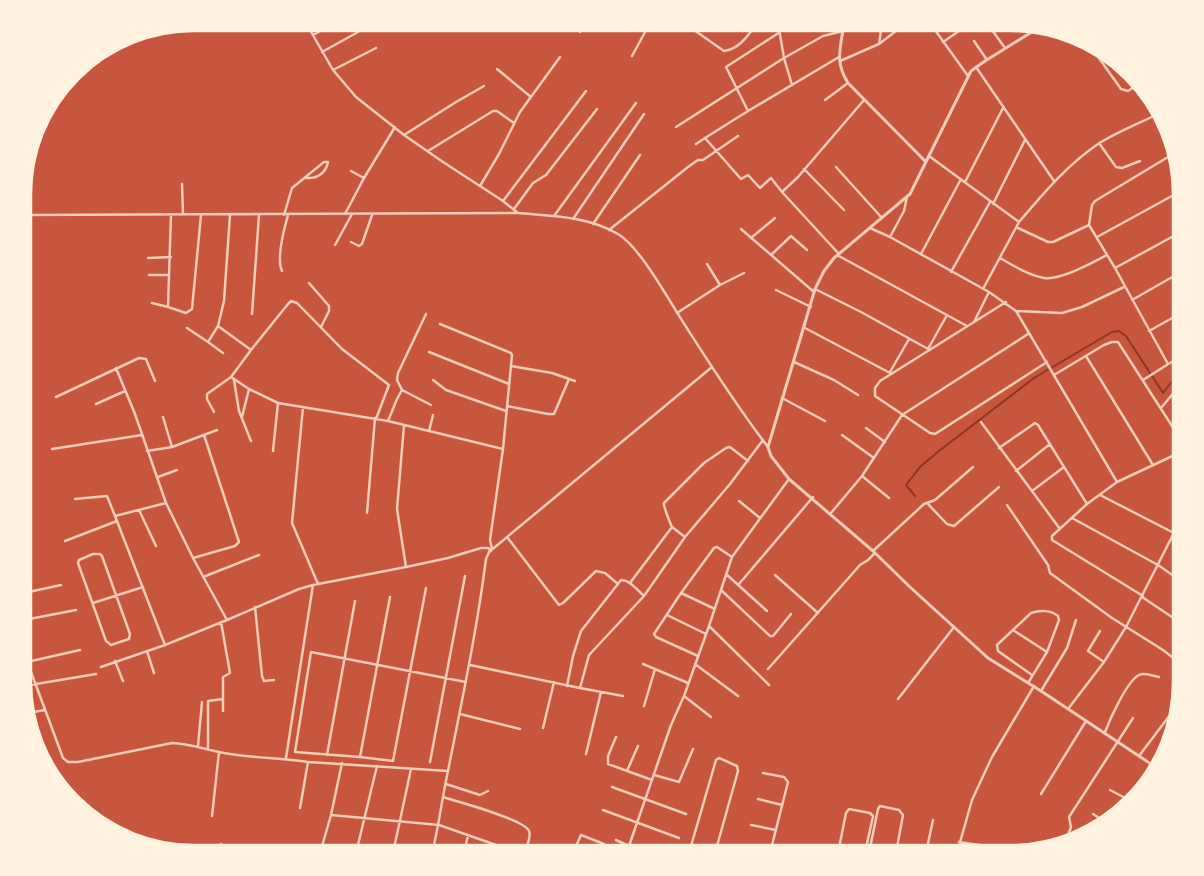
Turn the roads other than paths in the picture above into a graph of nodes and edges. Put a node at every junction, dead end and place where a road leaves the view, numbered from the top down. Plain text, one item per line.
1 (311, 32) edge
2 (317, 32) edge
3 (358, 32) dead end
4 (645, 32) edge
5 (697, 32) edge
6 (751, 32) edge
7 (780, 32) joint
8 (838, 32) edge
9 (842, 32) edge
10 (881, 32) edge
11 (896, 32) edge
12 (936, 32) edge
13 (957, 32) edge
14 (993, 32) edge
15 (1030, 33) edge
16 (312, 35) junction
17 (974, 41) dead end
18 (943, 42) junction
19 (879, 44) junction
20 (376, 48) dead end
21 (1005, 48) junction
22 (322, 52) junction
23 (632, 56) dead end
24 (560, 58) dead end
25 (784, 58) junction
26 (1099, 59) edge
27 (839, 60) junction
28 (987, 60) junction
29 (976, 68) junction
30 (497, 69) dead end
31 (333, 70) junction
32 (968, 76) junction
33 (848, 83) junction
34 (792, 85) junction
35 (484, 86) dead end
36 (737, 87) junction
37 (1133, 88) edge
38 (586, 91) dead end
39 (531, 97) junction
40 (825, 100) dead end
41 (864, 100) junction
42 (636, 103) dead end
43 (1003, 108) junction
44 (597, 109) dead end
45 (748, 111) junction
46 (644, 114) dead end
47 (1153, 117) edge
48 (514, 123) junction
49 (394, 127) junction
50 (676, 127) dead end
51 (404, 134) junction
52 (738, 136) dead end
53 (705, 138) junction
54 (1025, 140) junction
55 (1100, 143) junction
56 (696, 144) dead end
57 (428, 151) junction
58 (715, 152) junction
59 (640, 155) dead end
60 (929, 156) junction
61 (1169, 157) edge
62 (1140, 161) dead end
63 (926, 162) junction
64 (836, 166) dead end
65 (804, 169) junction
66 (351, 172) dead end
67 (306, 178) junction
68 (364, 178) junction
69 (961, 179) junction
70 (1054, 181) junction
71 (964, 182) junction
72 (182, 184) dead end
73 (480, 186) junction
74 (782, 192) junction
75 (1172, 196) edge
76 (907, 197) junction
77 (503, 201) junction
78 (992, 203) junction
79 (514, 209) junction
80 (844, 210) dead end
81 (518, 213) junction
82 (345, 214) junction
83 (352, 214) junction
84 (372, 214) junction
85 (31, 215) edge
86 (182, 215) junction
87 (201, 215) junction
88 (230, 215) junction
89 (259, 215) junction
90 (286, 215) junction
91 (171, 216) junction
92 (554, 216) junction
93 (775, 218) dead end
94 (882, 218) junction
95 (573, 219) junction
96 (1019, 222) junction
97 (593, 224) junction
98 (1089, 225) junction
99 (870, 228) junction
100 (1017, 228) junction
101 (741, 229) dead end
102 (609, 230) junction
103 (890, 237) junction
104 (1097, 237) junction
105 (1172, 237) edge
106 (751, 238) junction
107 (351, 242) dead end
108 (335, 245) dead end
109 (807, 250) dead end
110 (838, 254) junction
111 (921, 254) junction
112 (771, 255) junction
113 (1107, 255) junction
114 (171, 257) junction
115 (148, 258) dead end
116 (1000, 258) junction
117 (707, 264) dead end
118 (1116, 268) junction
119 (282, 271) dead end
120 (951, 272) junction
121 (744, 273) dead end
122 (149, 275) dead end
123 (170, 275) junction
124 (1172, 277) edge
125 (309, 283) dead end
126 (720, 285) junction
127 (1124, 287) junction
128 (983, 289) junction
129 (776, 290) dead end
130 (815, 291) junction
131 (989, 292) junction
132 (1132, 300) junction
133 (1006, 302) junction
134 (152, 303) dead end
135 (168, 306) junction
136 (811, 307) junction
137 (1016, 311) junction
138 (677, 313) junction
139 (252, 314) dead end
140 (426, 314) dead end
141 (947, 314) junction
142 (1172, 318) edge
143 (974, 322) junction
144 (440, 324) dead end
145 (218, 326) junction
146 (967, 326) junction
147 (321, 327) junction
148 (187, 328) dead end
149 (805, 328) junction
150 (1149, 331) junction
151 (1028, 334) junction
152 (910, 339) junction
153 (208, 342) junction
154 (929, 349) junction
155 (251, 350) junction
156 (429, 352) dead end
157 (224, 353) dead end
158 (1086, 356) junction
159 (794, 362) junction
160 (1172, 362) edge
161 (1048, 363) junction
162 (1168, 364) junction
163 (511, 366) junction
164 (712, 367) junction
165 (116, 368) junction
166 (891, 373) junction
167 (1054, 374) junction
168 (231, 377) junction
169 (569, 379) junction
170 (234, 380) junction
171 (433, 380) dead end
172 (1143, 380) junction
173 (155, 381) dead end
174 (575, 381) dead end
175 (509, 384) junction
176 (249, 389) junction
177 (402, 390) junction
178 (125, 391) junction
179 (858, 394) dead end
180 (1172, 395) edge
181 (56, 397) dead end
182 (782, 398) junction
183 (278, 403) junction
184 (96, 404) dead end
185 (431, 405) dead end
186 (507, 406) junction
187 (303, 407) junction
188 (1161, 408) junction
189 (506, 411) junction
190 (214, 412) dead end
191 (433, 415) dead end
192 (902, 415) junction
193 (163, 417) dead end
194 (242, 417) junction
195 (376, 419) junction
196 (388, 421) junction
197 (825, 421) dead end
198 (981, 422) dead end
199 (404, 424) junction
200 (1172, 426) edge
201 (866, 428) dead end
202 (217, 430) dead end
203 (429, 430) junction
204 (142, 435) junction
205 (204, 435) junction
206 (842, 435) dead end
207 (762, 440) junction
208 (251, 441) dead end
209 (885, 442) junction
210 (1050, 444) junction
211 (172, 447) junction
212 (768, 448) junction
213 (999, 448) junction
214 (52, 449) dead end
215 (502, 449) junction
216 (147, 451) junction
217 (272, 451) dead end
218 (1172, 456) edge
219 (874, 458) junction
220 (748, 461) junction
221 (1153, 465) junction
222 (973, 467) dead end
223 (1064, 467) junction
224 (177, 470) dead end
225 (1016, 471) junction
226 (862, 476) junction
227 (157, 477) junction
228 (789, 478) junction
229 (1118, 482) junction
230 (999, 487) dead end
231 (1032, 491) junction
232 (1100, 495) junction
233 (812, 497) junction
234 (889, 498) dead end
235 (75, 499) dead end
236 (739, 501) dead end
237 (166, 503) junction
238 (927, 503) junction
239 (1087, 504) junction
240 (1007, 505) dead end
241 (139, 510) junction
242 (367, 513) dead end
243 (831, 513) junction
244 (115, 516) junction
245 (760, 518) junction
246 (1072, 518) junction
247 (117, 521) junction
248 (672, 527) junction
249 (1060, 529) junction
250 (1172, 532) edge
251 (506, 537) junction
252 (685, 537) junction
253 (1172, 537) edge
254 (65, 542) dead end
255 (156, 546) dead end
256 (492, 550) junction
257 (874, 552) junction
258 (260, 555) dead end
259 (732, 557) junction
260 (193, 558) junction
261 (1158, 565) junction
262 (406, 568) junction
263 (726, 574) junction
264 (775, 575) dead end
265 (1172, 575) edge
266 (465, 576) dead end
267 (203, 577) junction
268 (630, 583) junction
269 (318, 584) junction
270 (618, 584) junction
271 (739, 584) junction
272 (61, 585) dead end
273 (313, 585) junction
274 (143, 587) junction
275 (426, 588) dead end
276 (721, 590) junction
277 (32, 591) edge
278 (681, 593) junction
279 (116, 596) junction
280 (644, 596) junction
281 (390, 597) dead end
282 (1142, 597) junction
283 (355, 601) dead end
284 (93, 603) junction
285 (255, 607) junction
286 (715, 609) junction
287 (76, 610) dead end
288 (767, 611) dead end
289 (818, 613) junction
290 (791, 614) dead end
291 (667, 615) junction
292 (1172, 617) edge
293 (32, 618) edge
294 (227, 620) junction
295 (1076, 620) dead end
296 (221, 622) junction
297 (709, 626) junction
298 (954, 626) junction
299 (1126, 627) junction
300 (1013, 630) junction
301 (1100, 631) dead end
302 (706, 634) junction
303 (165, 645) junction
304 (80, 650) dead end
305 (146, 651) junction
306 (1047, 652) junction
307 (698, 656) junction
308 (1172, 657) edge
309 (344, 658) junction
310 (32, 660) edge
311 (116, 661) junction
312 (1104, 662) junction
313 (376, 664) junction
314 (643, 664) dead end
315 (695, 664) junction
316 (470, 665) junction
317 (101, 667) dead end
318 (655, 669) junction
319 (768, 669) dead end
320 (410, 671) junction
321 (154, 673) dead end
322 (96, 674) dead end
323 (1032, 675) junction
324 (32, 676) edge
325 (1159, 677) dead end
326 (446, 678) junction
327 (274, 680) dead end
328 (123, 682) dead end
329 (466, 682) junction
330 (554, 682) junction
331 (688, 683) junction
332 (1028, 683) junction
333 (35, 684) junction
334 (32, 685) edge
335 (769, 685) dead end
336 (567, 686) junction
337 (1034, 686) junction
338 (580, 688) junction
339 (1041, 691) junction
340 (601, 692) junction
341 (622, 696) dead end
342 (684, 696) junction
343 (738, 696) dead end
344 (223, 699) junction
345 (898, 699) dead end
346 (202, 702) dead end
347 (644, 706) dead end
348 (1068, 709) junction
349 (45, 710) junction
350 (223, 711) dead end
351 (34, 712) edge
352 (460, 714) junction
353 (1170, 716) edge
354 (711, 717) dead end
355 (1133, 718) dead end
356 (1087, 721) junction
357 (520, 728) dead end
358 (543, 728) dead end
359 (1105, 732) junction
360 (616, 737) dead end
361 (1117, 741) junction
362 (198, 746) junction
363 (638, 746) dead end
364 (208, 749) junction
365 (694, 749) dead end
366 (219, 752) junction
367 (586, 754) dead end
368 (326, 755) junction
369 (1139, 756) junction
370 (360, 757) junction
371 (286, 758) junction
372 (308, 762) junction
373 (430, 762) dead end
374 (342, 763) junction
375 (1151, 764) edge
376 (377, 766) junction
377 (412, 769) junction
378 (448, 771) junction
379 (627, 771) junction
380 (763, 773) dead end
381 (654, 775) junction
382 (652, 780) junction
383 (446, 784) junction
384 (612, 788) dead end
385 (1110, 790) dead end
386 (488, 791) dead end
387 (1042, 794) dead end
388 (443, 797) junction
389 (1124, 797) edge
390 (646, 799) junction
391 (758, 799) dead end
392 (782, 805) junction
393 (300, 808) dead end
394 (603, 810) dead end
395 (686, 814) dead end
396 (1093, 814) dead end
397 (331, 815) junction
398 (212, 816) dead end
399 (366, 818) junction
400 (1099, 818) edge
401 (400, 820) junction
402 (934, 820) dead end
403 (638, 822) junction
404 (439, 825) junction
405 (751, 825) dead end
406 (776, 830) junction
407 (1069, 833) edge
408 (468, 835) junction
409 (679, 838) dead end
410 (616, 840) dead end
411 (959, 842) junction
412 (323, 844) edge
413 (359, 844) edge
414 (395, 844) edge
415 (434, 844) edge
416 (466, 844) edge
417 (493, 844) edge
418 (527, 844) edge
419 (577, 844) edge
420 (604, 845) edge
421 (627, 845) edge
422 (630, 845) edge
423 (691, 845) edge
424 (717, 845) edge
425 (772, 845) edge
426 (840, 845) edge
427 (868, 845) edge
428 (869, 845) edge
429 (898, 845) edge
430 (928, 845) edge
431 (958, 845) edge
432 (977, 845) edge

1 - 16 street
2 - 16 street
3 - 22 street
4 - 23 street
5 - 6 street
7 - 25 street
7 - 36 street
8 - 25 street
9 - 27 street
10 - 19 street
11 - 19 street
12 - 18 street
13 - 18 street
14 - 21 street
15 - 21 street
16 - 22 street
17 - 28 street
18 - 32 street
19 - 27 street
20 - 31 street
21 - 28 street
22 - 31 street
24 - 39 street
25 - 34 street
25 - 36 street
26 - 37 street
27 - 33 street
27 - 34 street
28 - 29 street
29 - 32 street
29 - 43 street
30 - 39 street
31 - 49 street
32 - 60 street
33 - 40 street
33 - 41 street
34 - 45 street
35 - 51 street
36 - 45 street
36 - 50 street
38 - 77 street
39 - 48 street
41 - 63 street
41 - 65 street
42 - 92 street
43 - 54 street
43 - 71 street
44 - 79 street
45 - 53 street
46 - 95 street
47 - 55 street
48 - 57 street
48 - 73 street
49 - 51 street
49 - 68 street
51 - 57 street
52 - 58 street
53 - 56 street
53 - 58 street
54 - 70 street
54 - 78 street
55 - 62 street
55 - 70 street
57 - 73 street
58 - 74 street
58 - 102 street
59 - 97 street
60 - 63 street
60 - 69 street
61 - 98 street
63 - 76 street
64 - 94 street
65 - 74 street
65 - 80 street
66 - 68 street
67 - 67 street
67 - 90 street
68 - 82 street
69 - 71 street
69 - 111 street
70 - 96 street
71 - 78 street
72 - 86 street
73 - 77 street
74 - 110 street
75 - 104 street
76 - 94 street
76 - 103 street
77 - 79 street
78 - 96 street
78 - 120 street
79 - 81 street
81 - 84 street
81 - 92 street
82 - 83 street
82 - 90 street
83 - 84 street
83 - 108 street
84 - 107 street
85 - 91 street
86 - 87 street
86 - 91 street
87 - 88 street
87 - 135 street
88 - 89 street
88 - 145 street
89 - 90 street
89 - 139 street
90 - 119 street
91 - 114 street
92 - 95 street
93 - 106 street
94 - 99 street
95 - 97 street
96 - 100 street
97 - 102 street
98 - 100 street
98 - 104 street
99 - 103 street
99 - 110 street
100 - 116 street
101 - 106 street
102 - 138 street
103 - 111 street
104 - 113 street
105 - 118 street
106 - 112 street
109 - 112 street
110 - 130 street
110 - 141 street
111 - 120 street
112 - 130 street
113 - 116 street
113 - 118 street
114 - 115 street
114 - 123 street
116 - 128 street
117 - 126 street
118 - 127 street
120 - 128 street
121 - 126 street
122 - 123 street
123 - 135 street
124 - 132 street
125 - 147 street
126 - 138 street
127 - 132 street
127 - 137 street
128 - 131 street
129 - 136 street
130 - 136 street
130 - 152 street
131 - 133 street
131 - 143 street
132 - 150 street
133 - 137 street
133 - 143 street
134 - 135 street
136 - 149 street
137 - 151 street
138 - 164 street
140 - 177 street
141 - 146 street
141 - 154 street
142 - 150 street
143 - 146 street
144 - 163 street
145 - 153 street
145 - 155 street
146 - 154 street
147 - 155 street
147 - 195 street
148 - 153 street
149 - 159 street
149 - 166 street
150 - 162 street
151 - 161 street
151 - 192 street
152 - 154 street
152 - 166 street
153 - 157 street
154 - 166 street
155 - 168 street
156 - 175 street
158 - 167 street
158 - 172 street
158 - 221 street
159 - 179 street
159 - 182 street
160 - 162 street
161 - 167 street
161 - 192 street
162 - 172 street
163 - 169 street
163 - 175 street
164 - 207 street
164 - 251 street
165 - 173 street
165 - 178 street
165 - 181 street
166 - 192 street
167 - 229 street
168 - 170 street
168 - 190 street
169 - 174 street
169 - 186 street
170 - 176 street
170 - 194 street
171 - 189 street
172 - 188 street
175 - 186 street
176 - 183 street
176 - 194 street
177 - 185 street
177 - 196 street
178 - 184 street
178 - 204 street
180 - 188 street
182 - 197 street
182 - 212 street
183 - 187 street
183 - 217 street
186 - 189 street
187 - 195 street
187 - 269 street
188 - 200 street
189 - 215 street
191 - 203 street
192 - 209 street
193 - 211 street
194 - 208 street
195 - 196 street
195 - 242 street
196 - 199 street
198 - 213 street
199 - 203 street
199 - 262 street
201 - 209 street
202 - 205 street
203 - 215 street
204 - 214 street
204 - 216 street
205 - 211 street
205 - 260 street
206 - 219 street
207 - 212 street
207 - 220 street
209 - 219 street
210 - 213 street
210 - 223 street
210 - 225 street
211 - 216 street
212 - 228 street
213 - 225 street
215 - 256 street
216 - 227 street
218 - 221 street
219 - 226 street
220 - 248 street
220 - 252 street
221 - 229 street
222 - 238 street
223 - 231 street
223 - 239 street
224 - 227 street
225 - 231 street
226 - 234 street
226 - 243 street
227 - 237 street
228 - 233 street
228 - 245 street
229 - 232 street
230 - 238 street
231 - 249 street
232 - 239 street
232 - 250 street
233 - 243 street
233 - 271 street
235 - 244 street
236 - 245 street
237 - 241 street
237 - 260 street
238 - 257 street
239 - 246 street
240 - 299 street
241 - 244 street
241 - 255 street
243 - 257 street
244 - 247 street
245 - 259 street
246 - 249 street
246 - 261 street
247 - 254 street
247 - 274 street
248 - 252 street
248 - 268 street
249 - 282 street
251 - 256 street
251 - 270 street
252 - 280 street
253 - 261 street
256 - 262 street
256 - 316 street
257 - 289 street
257 - 298 street
258 - 267 street
259 - 263 street
259 - 278 street
260 - 267 street
261 - 265 street
261 - 282 street
262 - 269 street
263 - 271 street
263 - 276 street
264 - 289 street
266 - 326 street
267 - 294 street
268 - 270 street
268 - 280 street
269 - 273 street
270 - 336 street
271 - 288 street
272 - 277 street
273 - 285 street
273 - 371 street
274 - 279 street
274 - 303 street
275 - 320 street
276 - 286 street
276 - 290 street
278 - 286 street
278 - 291 street
279 - 284 street
279 - 284 street
279 - 284 street
280 - 338 street
281 - 313 street
282 - 292 street
282 - 299 street
283 - 309 street
285 - 294 street
285 - 327 street
286 - 297 street
287 - 293 street
289 - 319 street
291 - 302 street
291 - 307 street
294 - 296 street
295 - 339 street
296 - 303 street
296 - 344 street
297 - 302 street
297 - 335 street
298 - 332 street
298 - 345 street
299 - 308 street
299 - 312 street
300 - 306 street
300 - 306 street
300 - 323 street
301 - 312 street
302 - 307 street
303 - 305 street
304 - 310 street
305 - 311 street
305 - 321 street
306 - 323 street
307 - 315 street
309 - 313 street
309 - 368 street
309 - 368 street
311 - 317 street
311 - 328 street
312 - 348 street
313 - 320 street
313 - 370 street
314 - 318 street
315 - 331 street
315 - 343 street
316 - 329 street
316 - 330 street
318 - 331 street
318 - 347 street
320 - 326 street
320 - 370 street
322 - 333 street
323 - 332 street
324 - 333 street
325 - 359 street
326 - 329 street
326 - 373 street
329 - 352 street
330 - 336 street
330 - 358 street
331 - 342 street
332 - 337 street
333 - 334 street
333 - 349 street
336 - 338 street
337 - 339 street
337 - 411 street
338 - 340 street
339 - 348 street
340 - 341 street
340 - 367 street
342 - 354 street
342 - 381 street
344 - 350 street
344 - 364 street
346 - 362 street
348 - 356 street
349 - 351 street
349 - 362 street
352 - 357 street
352 - 378 street
353 - 369 street
355 - 361 street
356 - 359 street
356 - 387 street
359 - 361 street
360 - 379 street
361 - 369 street
361 - 407 street
362 - 364 street
363 - 379 street
364 - 366 street
365 - 381 street
366 - 371 street
366 - 398 street
368 - 370 street
369 - 375 street
371 - 372 street
372 - 374 street
372 - 393 street
374 - 376 street
374 - 397 street
376 - 377 street
376 - 399 street
377 - 378 street
377 - 401 street
378 - 383 street
379 - 382 street
380 - 392 street
381 - 382 street
382 - 390 street
383 - 386 street
383 - 388 street
384 - 390 street
385 - 389 street
388 - 404 street
388 - 418 street
390 - 395 street
390 - 403 street
391 - 392 street
392 - 406 street
394 - 403 street
396 - 400 street
397 - 399 street
397 - 412 street
399 - 401 street
399 - 413 street
401 - 404 street
401 - 414 street
402 - 430 street
403 - 409 street
403 - 422 street
404 - 408 street
404 - 415 street
405 - 406 street
406 - 425 street
408 - 416 street
408 - 417 street
410 - 421 street
411 - 431 street
411 - 432 street
419 - 420 street
423 - 424 street
426 - 427 street
428 - 429 street

